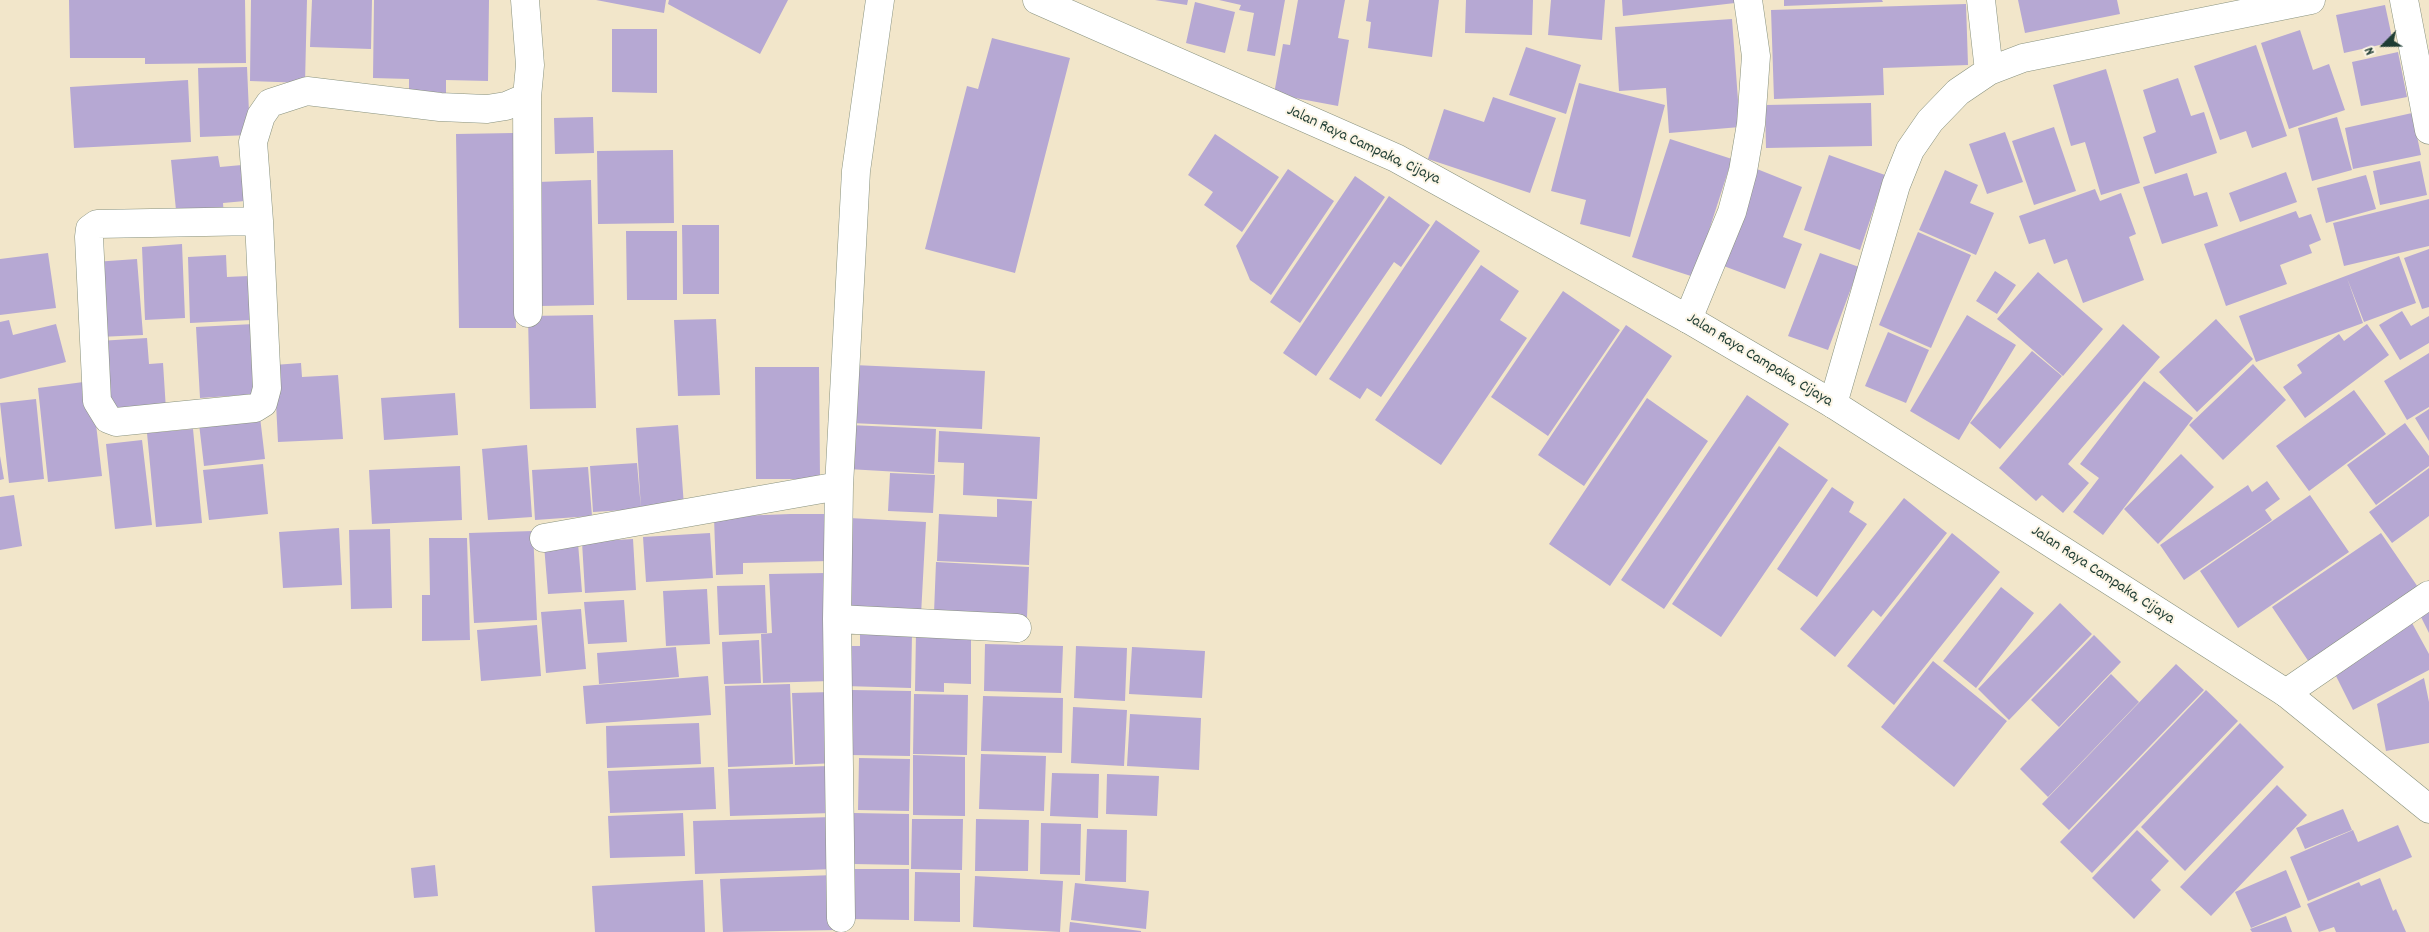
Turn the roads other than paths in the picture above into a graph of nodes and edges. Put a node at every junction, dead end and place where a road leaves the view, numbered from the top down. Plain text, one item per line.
1 (526, 0) edge
2 (880, 0) edge
3 (1037, 0) edge
4 (1748, 0) edge
5 (1981, 0) edge
6 (2311, 0) edge
7 (2404, 0) edge
8 (1989, 71) junction
9 (527, 97) junction
10 (2429, 130) edge
11 (259, 221) junction
12 (528, 313) dead end
13 (1688, 319) junction
14 (1833, 404) junction
15 (839, 486) junction
16 (544, 538) dead end
17 (2429, 595) edge
18 (837, 619) junction
19 (1017, 628) dead end
20 (2286, 694) junction
21 (2429, 809) edge
22 (841, 918) dead end

1 - 9 street
2 - 15 street
3 - 13 street, Jalan Raya Campaka, Cijaya
4 - 13 street
5 - 8 street
6 - 8 street
7 - 10 street
8 - 14 street
9 - 11 street
9 - 12 street
11 - 11 street
13 - 14 street, Jalan Raya Campaka, Cijaya
14 - 20 street, Jalan Raya Campaka, Cijaya
15 - 16 street
15 - 18 street
17 - 20 street
18 - 19 street
18 - 22 street
20 - 21 street, Jalan Raya Campaka, Cijaya

